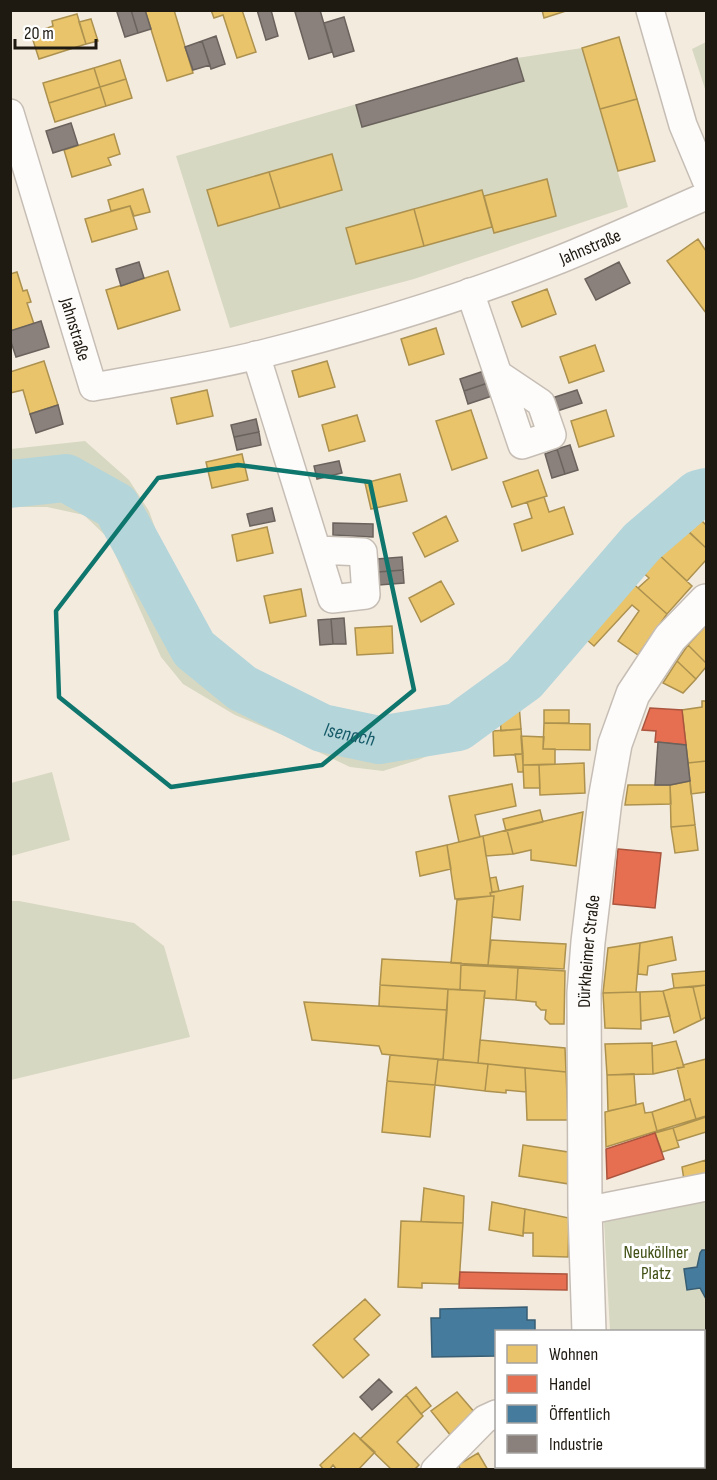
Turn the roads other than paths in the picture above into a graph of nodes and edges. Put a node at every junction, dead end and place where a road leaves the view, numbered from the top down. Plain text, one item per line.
1 (650, 10) edge
2 (10, 114) edge
3 (706, 180) edge
4 (706, 196) edge
5 (470, 292) junction
6 (256, 355) junction
7 (498, 374) dead end
8 (317, 550) dead end
9 (706, 602) edge
10 (706, 1187) edge
11 (585, 1211) junction
12 (589, 1330) edge
13 (495, 1414) edge
14 (435, 1470) edge

1 - 3 street
2 - 6 street, Jahnstraße
4 - 5 street, Jahnstraße
5 - 6 street, Jahnstraße
5 - 7 street
6 - 8 street
9 - 11 main road, Dürkheimer Straße
10 - 11 street
11 - 12 main road, Dürkheimer Straße
13 - 14 street

